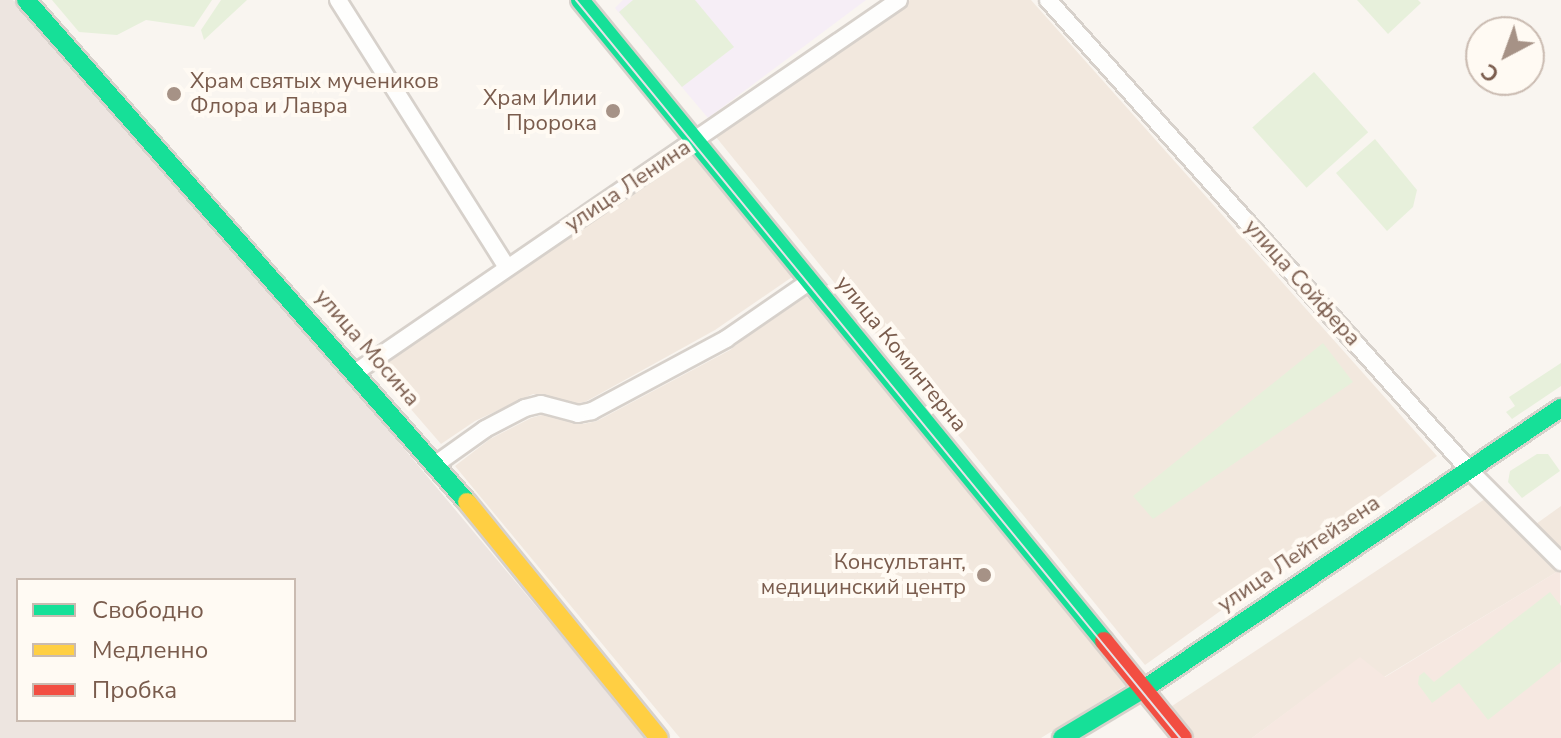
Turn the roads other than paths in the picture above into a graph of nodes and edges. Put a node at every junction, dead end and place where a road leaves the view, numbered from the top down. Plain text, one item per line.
1 (26, 0) edge
2 (338, 0) edge
3 (580, 0) edge
4 (899, 0) edge
5 (1048, 0) edge
6 (695, 141) junction
7 (507, 267) junction
8 (810, 281) junction
9 (356, 372) junction
10 (1561, 408) edge
11 (436, 464) junction
12 (1470, 471) junction
13 (1561, 562) edge
14 (1144, 689) junction
15 (659, 738) edge
16 (1062, 738) edge
17 (1183, 738) edge

1 - 9 street, улица Мосина
2 - 7 street
3 - 6 street, улица Коминтерна
4 - 6 street, улица Ленина
5 - 12 street, улица Сойфера
6 - 7 street, улица Ленина
6 - 8 street, улица Коминтерна
7 - 9 street, улица Ленина
8 - 11 street
8 - 14 street, улица Коминтерна
9 - 11 street, улица Мосина
10 - 12 street, улица Лейтейзена
11 - 15 street, улица Мосина
12 - 13 street, улица Сойфера
12 - 14 street, улица Лейтейзена
14 - 16 street, улица Лейтейзена
14 - 17 street, улица Коминтерна

